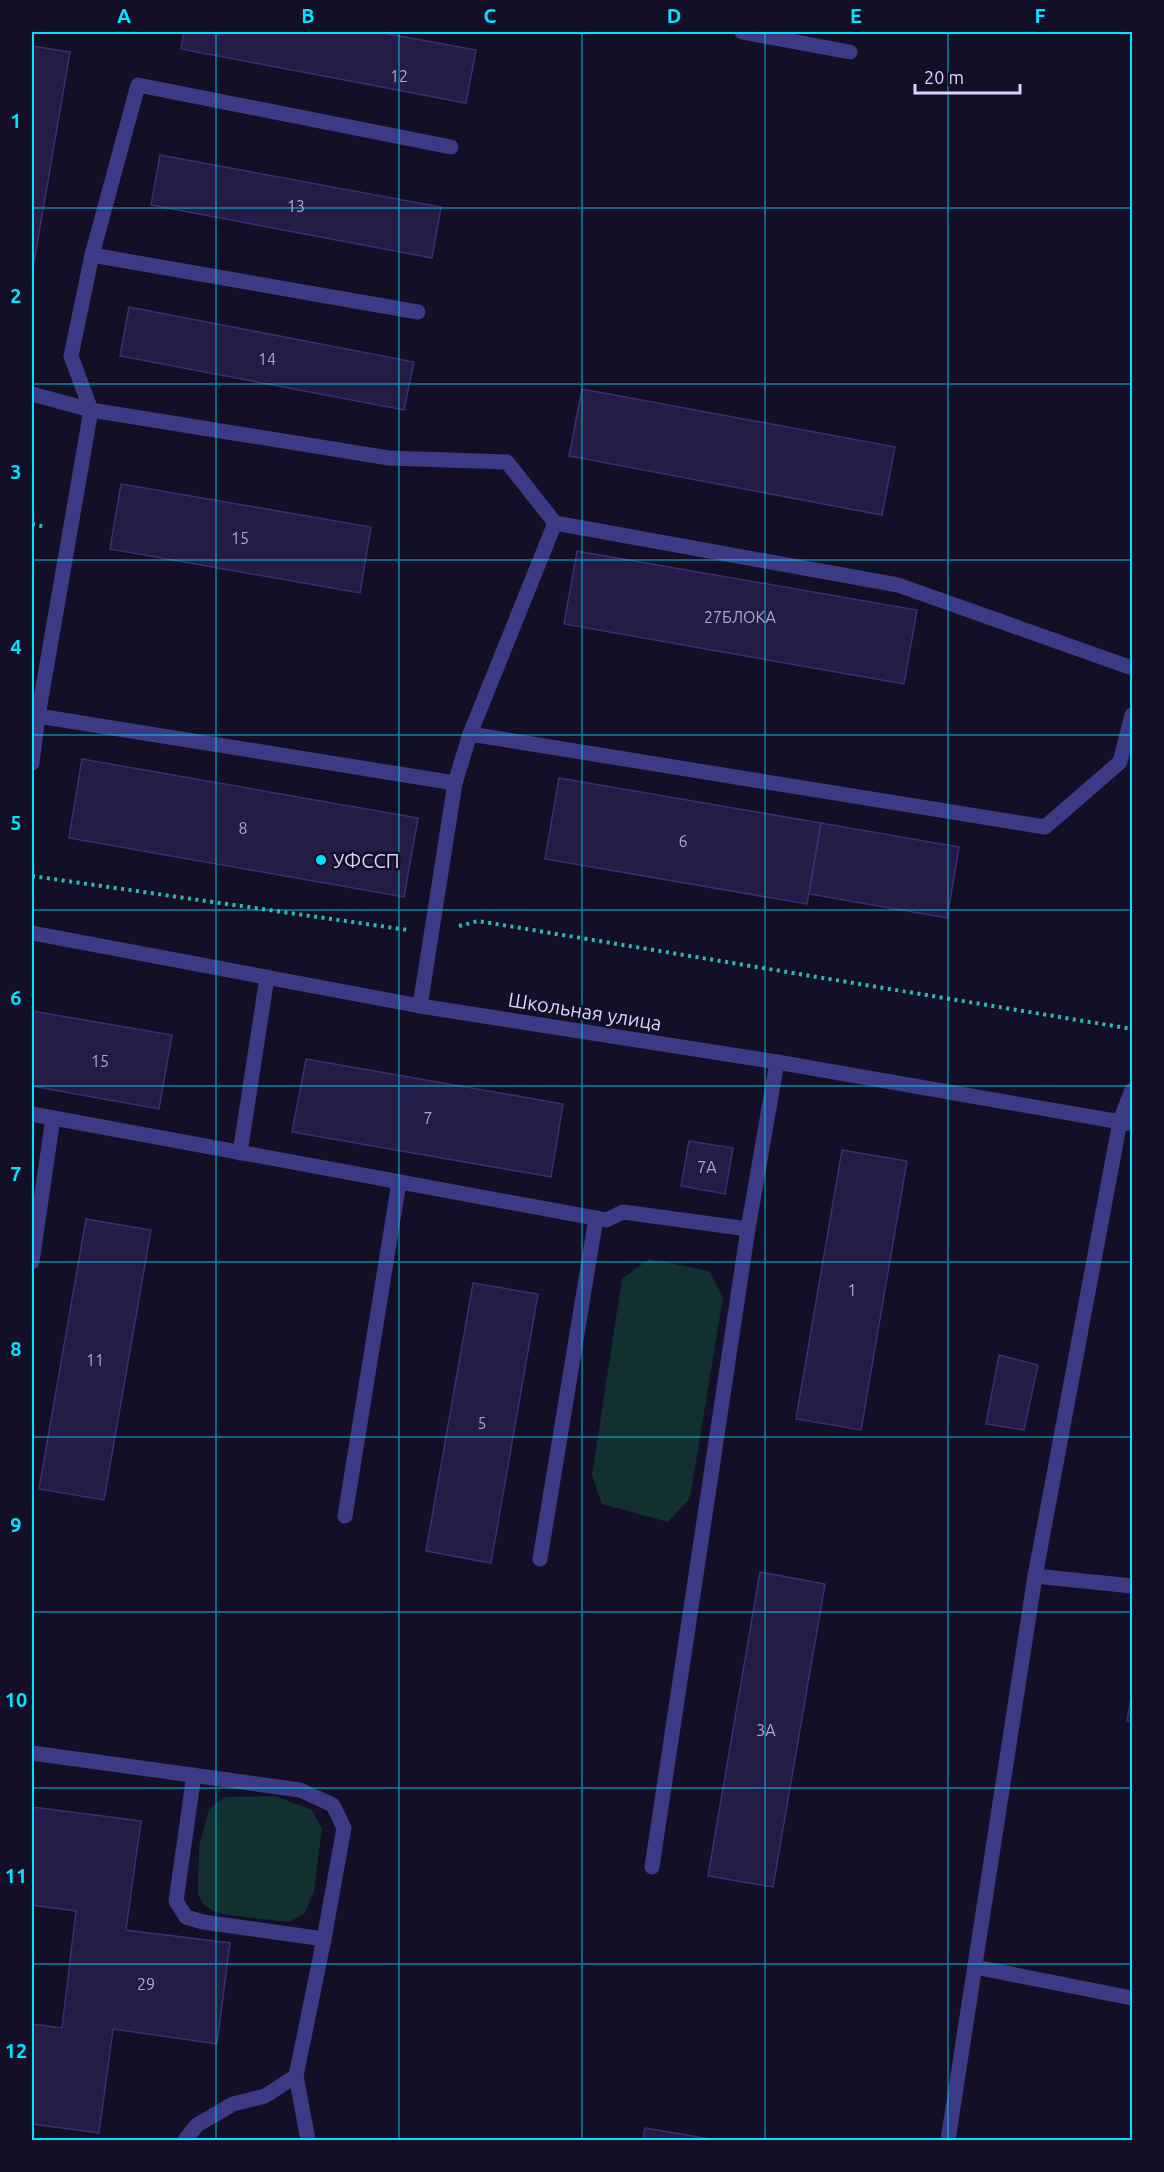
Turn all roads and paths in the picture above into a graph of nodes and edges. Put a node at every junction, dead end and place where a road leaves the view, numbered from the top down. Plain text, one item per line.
1 (742, 32) edge
2 (850, 52) dead end
3 (451, 147) dead end
4 (92, 255) junction
5 (418, 312) dead end
6 (32, 394) edge
7 (91, 410) junction
8 (555, 523) junction
9 (1132, 668) edge
10 (1132, 715) edge
11 (35, 716) edge
12 (471, 734) junction
13 (32, 764) edge
14 (455, 783) junction
15 (32, 876) edge
16 (32, 933) edge
17 (432, 933) junction
18 (267, 977) junction
19 (420, 1006) junction
20 (1132, 1029) edge
21 (777, 1062) junction
22 (1132, 1090) edge
23 (32, 1114) edge
24 (53, 1118) junction
25 (1126, 1122) edge
26 (240, 1153) junction
27 (399, 1182) junction
28 (596, 1218) junction
29 (748, 1229) junction
30 (32, 1262) edge
31 (345, 1516) dead end
32 (540, 1559) dead end
33 (1035, 1576) junction
34 (1132, 1586) edge
35 (32, 1752) edge
36 (194, 1775) junction
37 (652, 1868) dead end
38 (324, 1939) junction
39 (975, 1967) junction
40 (1132, 1998) edge
41 (296, 2076) junction
42 (185, 2140) edge
43 (308, 2140) edge
44 (948, 2140) edge

1 - 2 street
3 - 4 street
4 - 5 street
4 - 7 street
6 - 7 street
7 - 8 street
7 - 11 street
8 - 9 street
8 - 12 street
10 - 12 street
11 - 13 street
11 - 14 street
12 - 14 street
14 - 17 street
15 - 17 path
16 - 18 street, Школьная улица
17 - 19 street
17 - 20 path
18 - 19 street, Школьная улица
18 - 26 street
19 - 21 street, Школьная улица
21 - 25 street, Школьная улица
21 - 29 street
22 - 25 street
23 - 24 street
24 - 26 street
24 - 30 street
25 - 33 street
26 - 27 street
27 - 28 street
27 - 31 street
28 - 29 street
28 - 32 street
29 - 37 street
33 - 34 street
33 - 39 street
35 - 36 street
36 - 38 street
36 - 38 street
38 - 41 street
39 - 40 street
39 - 44 street
41 - 42 street
41 - 43 street

